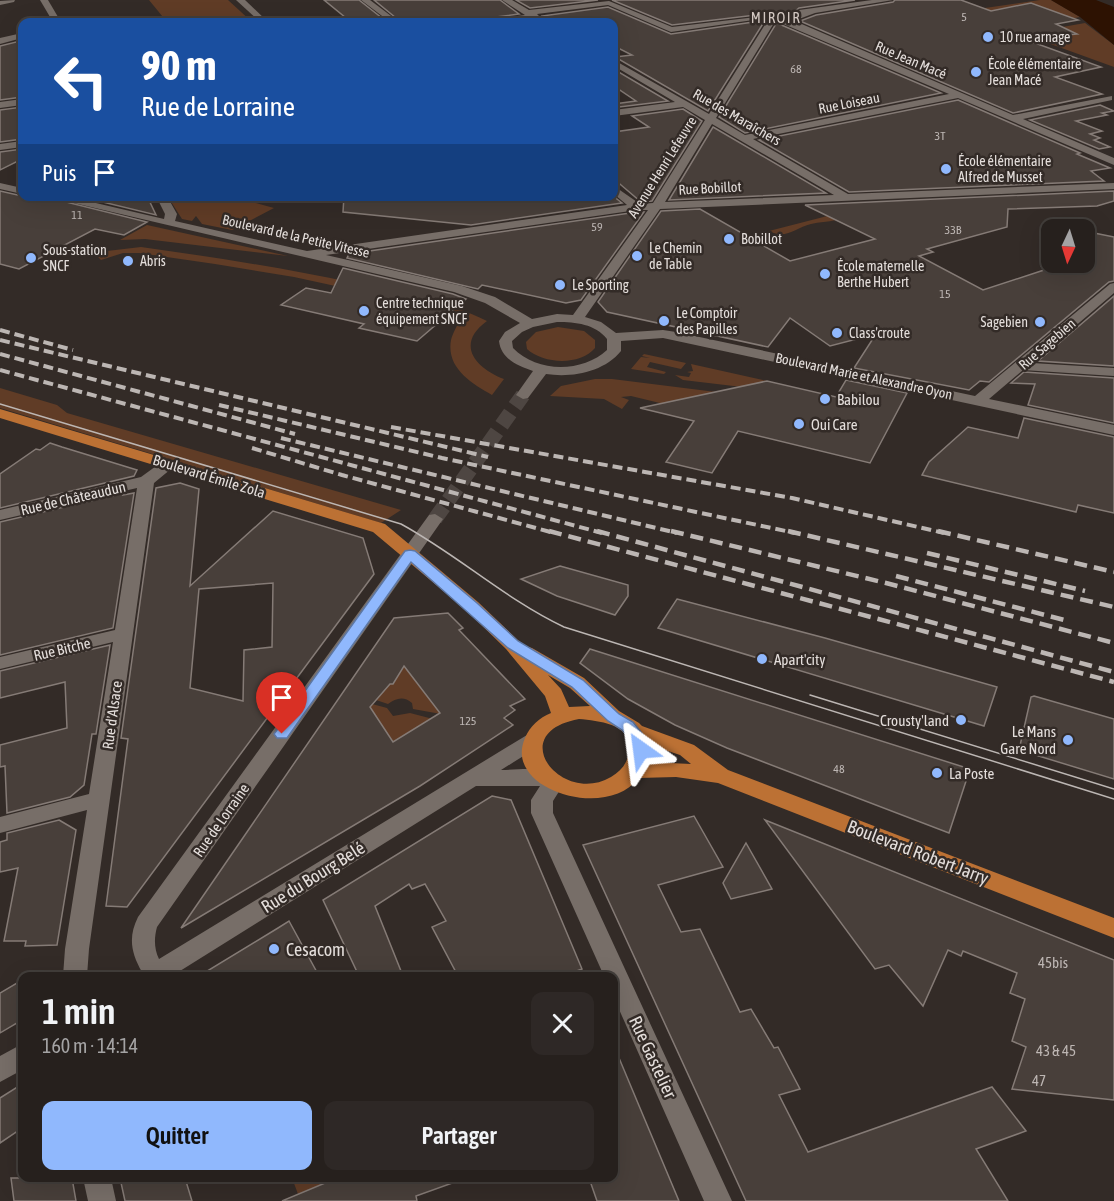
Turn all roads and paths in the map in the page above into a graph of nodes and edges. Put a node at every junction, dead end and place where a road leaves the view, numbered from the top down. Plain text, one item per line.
1 (11, 0) edge
2 (44, 0) edge
3 (240, 0) edge
4 (365, 0) edge
5 (524, 0) edge
6 (889, 0) edge
7 (507, 1) edge
8 (0, 3) edge
9 (764, 12) dead end
10 (531, 15) junction
11 (55, 18) edge
12 (260, 18) edge
13 (390, 18) edge
14 (513, 18) edge
15 (537, 18) edge
16 (792, 18) junction
17 (756, 19) junction
18 (769, 25) junction
19 (18, 37) edge
20 (0, 41) edge
21 (618, 65) edge
22 (960, 95) junction
23 (1110, 98) dead end
24 (18, 103) edge
25 (685, 104) junction
26 (0, 105) edge
27 (618, 112) edge
28 (1013, 118) junction
29 (711, 119) junction
30 (743, 138) junction
31 (18, 145) edge
32 (0, 147) edge
33 (1114, 162) edge
34 (1114, 186) edge
35 (3, 188) edge
36 (18, 190) edge
37 (618, 192) edge
38 (845, 197) junction
39 (71, 201) edge
40 (164, 201) edge
41 (657, 206) junction
42 (637, 207) junction
43 (169, 223) junction
44 (310, 254) junction
45 (1114, 287) edge
46 (577, 319) junction
47 (529, 323) junction
48 (613, 337) junction
49 (1021, 366) junction
50 (543, 368) junction
51 (1114, 372) edge
52 (523, 395) tunnel mouth
53 (978, 401) junction
54 (0, 413) edge
55 (1114, 430) edge
56 (169, 464) junction
57 (146, 481) junction
58 (0, 515) edge
59 (435, 519) tunnel mouth
60 (410, 554) junction
61 (123, 634) junction
62 (513, 645) junction
63 (0, 663) edge
64 (562, 716) junction
65 (614, 717) junction
66 (633, 731) junction
67 (534, 740) junction
68 (635, 770) junction
69 (721, 776) junction
70 (474, 778) junction
71 (551, 780) junction
72 (99, 799) junction
73 (0, 825) edge
74 (1114, 928) edge
75 (75, 972) edge
76 (152, 972) edge
77 (159, 972) edge
78 (614, 972) edge
79 (618, 981) edge
80 (18, 1059) edge
81 (0, 1070) edge
82 (98, 1182) edge
83 (102, 1201) edge
84 (718, 1201) edge

1 - 8 street
2 - 11 street
3 - 12 street
4 - 13 street
5 - 7 street
6 - 16 street
7 - 10 street
9 - 17 street
10 - 14 street
10 - 15 street
10 - 17 street
16 - 18 street
16 - 22 street, Rue Jean Macé
17 - 18 street
18 - 29 street, Avenue Henri Lefeuvre
19 - 20 street
21 - 25 street, Rue des Maraîchers
22 - 28 street, Rue Jean Macé
22 - 30 street, Rue Loiseau
23 - 28 street
24 - 26 street
25 - 27 street
25 - 29 street, Rue des Maraîchers
28 - 33 street, Rue Jean Macé
29 - 30 street, Rue des Maraîchers
29 - 41 street, Avenue Henri Lefeuvre
30 - 38 street, Rue des Maraîchers
31 - 32 street
34 - 38 street, Rue Bobillot
35 - 36 street
37 - 42 street
38 - 41 street, Rue Bobillot
39 - 43 street, Boulevard de la Petite Vitesse
40 - 43 street
41 - 42 street, Rue Bobillot
41 - 46 street, Avenue Henri Lefeuvre
42 - 44 street, Rue Bobillot
43 - 44 street, Boulevard de la Petite Vitesse
44 - 47 street, Boulevard de la Petite Vitesse
45 - 49 street, Rue Sagebien
46 - 47 street
46 - 48 street
47 - 50 street
48 - 50 street
48 - 53 street, Boulevard Marie et Alexandre Oyon
49 - 51 street
49 - 53 street, Rue Sagebien
50 - 52 street
53 - 55 street, Boulevard Marie et Alexandre Oyon
54 - 56 main road, Boulevard Émile Zola
56 - 57 street
56 - 60 main road, Boulevard Émile Zola
57 - 58 street, Rue de Châteaudun
57 - 61 street, Rue d'Alsace
59 - 60 street, Rue de Lorraine
60 - 62 main road, Boulevard Robert Jarry
60 - 76 street, Rue de Lorraine
61 - 63 street, Rue Bitche
61 - 72 street, Rue d'Alsace
62 - 64 main road, Boulevard Robert Jarry
62 - 65 main road, Boulevard Robert Jarry
64 - 65 main road, Boulevard Robert Jarry
64 - 67 main road
65 - 66 main road, Boulevard Robert Jarry
66 - 68 main road
66 - 69 main road, Boulevard Robert Jarry
67 - 70 street, Rue du Bourg Belé
67 - 71 main road
68 - 69 main road, Boulevard Robert Jarry
68 - 71 main road, Boulevard Robert Jarry
69 - 74 main road, Boulevard Robert Jarry
70 - 71 street
70 - 77 street, Rue du Bourg Belé
71 - 78 street, Rue Gastelier
72 - 73 street
72 - 75 street, Rue d'Alsace
79 - 84 street, Rue Gastelier
80 - 81 street
82 - 83 street

